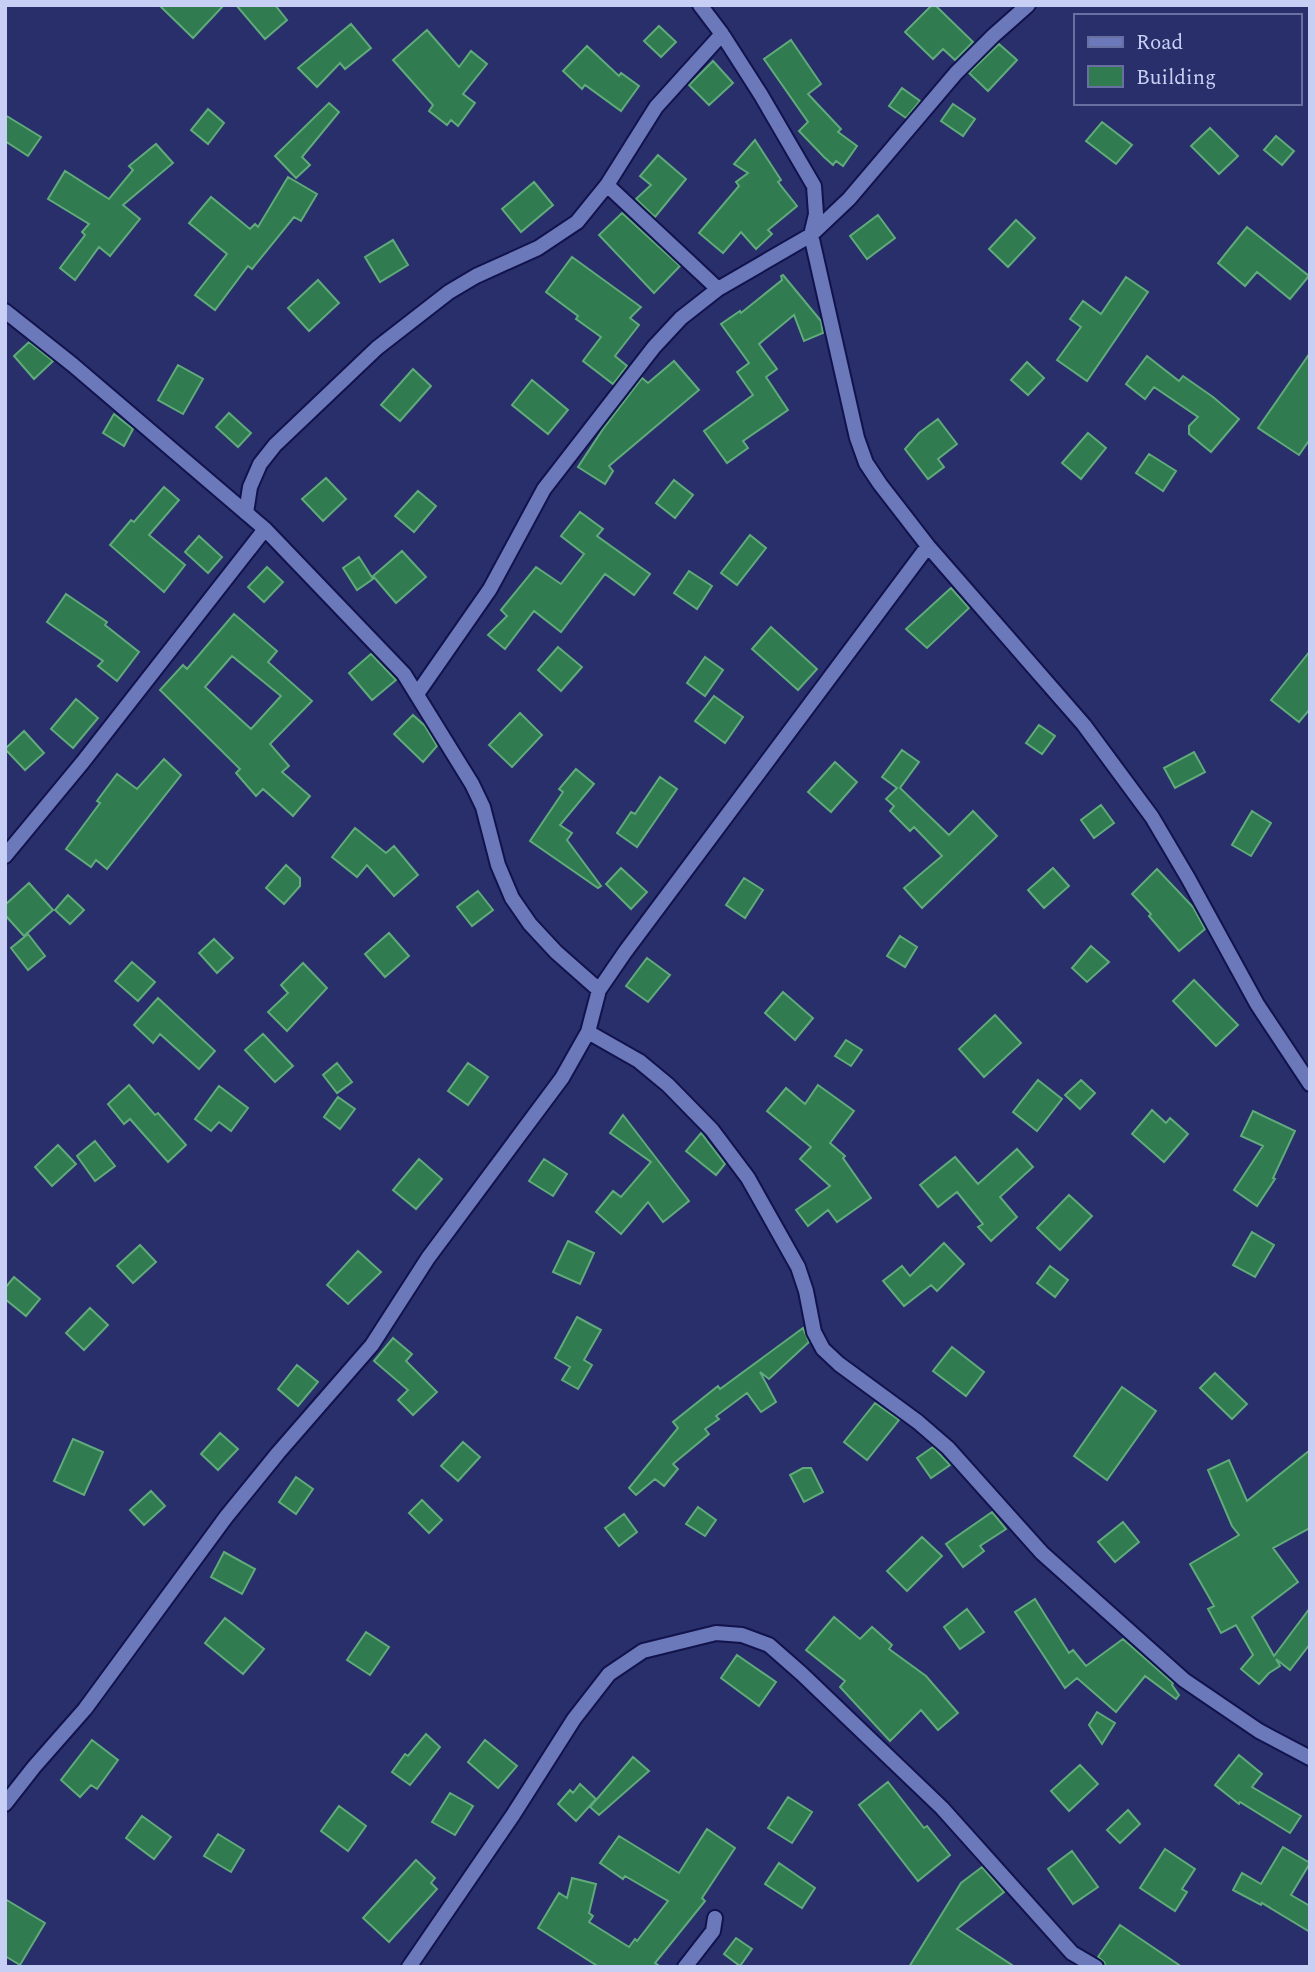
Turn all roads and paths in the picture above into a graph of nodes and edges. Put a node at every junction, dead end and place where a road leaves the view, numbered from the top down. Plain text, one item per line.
1 (1028, 5) edge
2 (702, 7) edge
3 (722, 34) junction
4 (607, 185) junction
5 (811, 235) junction
6 (718, 289) junction
7 (5, 311) edge
8 (246, 513) junction
9 (265, 529) junction
10 (929, 546) junction
11 (418, 694) junction
12 (8, 846) edge
13 (599, 990) junction
14 (588, 1032) junction
15 (1310, 1084) edge
16 (1310, 1758) edge
17 (5, 1804) edge
18 (715, 1918) dead end
19 (409, 1967) edge
20 (685, 1967) edge
21 (1096, 1967) edge

1 - 5 street
2 - 3 street
3 - 4 street
3 - 5 street
4 - 6 street
4 - 8 street
5 - 6 street
5 - 10 street
6 - 11 street
7 - 8 street
8 - 9 street
9 - 11 street
9 - 12 street
10 - 13 street
10 - 15 street
11 - 13 street
13 - 14 street
14 - 16 street
14 - 17 street
18 - 20 street
19 - 21 street

